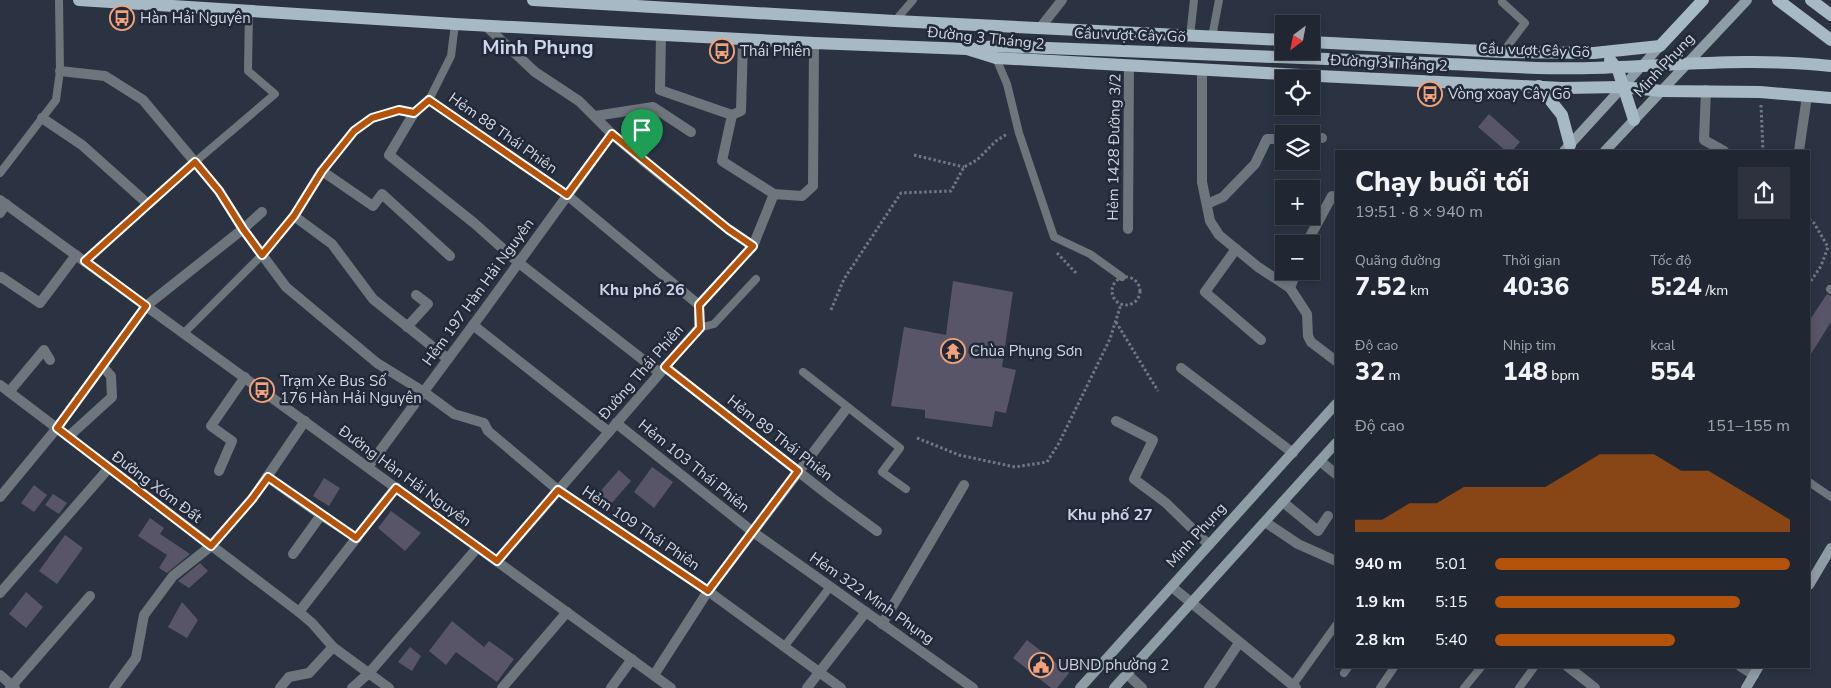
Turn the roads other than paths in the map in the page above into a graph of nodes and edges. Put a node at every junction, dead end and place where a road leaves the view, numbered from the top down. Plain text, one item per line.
1 (59, 0) edge
2 (79, 0) edge
3 (533, 0) edge
4 (913, 0) edge
5 (1062, 0) edge
6 (1194, 0) edge
7 (1219, 0) edge
8 (1702, 0) edge
9 (1747, 0) edge
10 (1778, 0) edge
11 (1811, 0) edge
12 (554, 1) edge
13 (1502, 2) dead end
14 (249, 11) junction
15 (1831, 16) edge
16 (894, 21) junction
17 (456, 24) junction
18 (486, 25) junction
19 (1040, 28) junction
20 (662, 35) junction
21 (1190, 36) junction
22 (1212, 37) junction
23 (743, 40) junction
24 (1275, 40) edge
25 (1831, 40) edge
26 (1320, 42) edge
27 (814, 43) junction
28 (1660, 46) junction
29 (996, 52) junction
30 (1503, 52) junction
31 (1604, 52) junction
32 (1129, 65) junction
33 (1831, 66) edge
34 (1202, 69) junction
35 (60, 71) junction
36 (1539, 86) junction
37 (1622, 87) junction
38 (1706, 90) junction
39 (1662, 91) junction
40 (1806, 96) junction
41 (1831, 98) edge
42 (429, 100) junction
43 (414, 113) junction
44 (732, 115) junction
45 (596, 116) junction
46 (42, 118) junction
47 (1634, 120) junction
48 (691, 132) dead end
49 (612, 134) junction
50 (1275, 139) edge
51 (1567, 148) edge
52 (1606, 150) edge
53 (1722, 150) edge
54 (1799, 150) edge
55 (195, 162) junction
56 (322, 171) junction
57 (0, 173) edge
58 (774, 194) junction
59 (567, 195) junction
60 (1332, 196) dead end
61 (148, 204) junction
62 (1207, 204) junction
63 (2, 206) edge
64 (262, 212) dead end
65 (294, 216) junction
66 (243, 229) junction
67 (1128, 229) dead end
68 (1311, 235) edge
69 (753, 246) junction
70 (1236, 249) junction
71 (262, 255) junction
72 (450, 256) dead end
73 (81, 258) junction
74 (519, 263) junction
75 (1122, 277) road end
76 (0, 278) edge
77 (756, 279) dead end
78 (1293, 280) edge
79 (1290, 288) junction
80 (416, 295) dead end
81 (699, 305) junction
82 (146, 306) junction
83 (473, 325) junction
84 (407, 328) junction
85 (700, 328) junction
86 (184, 333) junction
87 (1261, 340) dead end
88 (448, 359) junction
89 (50, 360) dead end
90 (1335, 360) edge
91 (102, 366) junction
92 (1181, 368) dead end
93 (663, 370) junction
94 (803, 372) dead end
95 (245, 378) junction
96 (0, 385) edge
97 (9, 392) junction
98 (424, 392) junction
99 (1335, 405) edge
100 (848, 408) junction
101 (305, 421) junction
102 (1116, 422) dead end
103 (616, 424) junction
104 (57, 428) junction
105 (609, 432) junction
106 (68, 437) junction
107 (1335, 445) edge
108 (1293, 452) junction
109 (1320, 461) junction
110 (368, 467) junction
111 (108, 469) junction
112 (219, 471) dead end
113 (798, 471) junction
114 (1335, 473) edge
115 (268, 477) junction
116 (1810, 483) edge
117 (964, 485) dead end
118 (396, 488) junction
119 (906, 489) dead end
120 (558, 490) junction
121 (1, 495) edge
122 (1831, 497) edge
123 (1283, 502) junction
124 (321, 515) junction
125 (1328, 516) dead end
126 (1265, 522) junction
127 (877, 531) dead end
128 (753, 532) junction
129 (356, 538) junction
130 (211, 546) junction
131 (1209, 546) junction
132 (478, 547) junction
133 (1831, 548) edge
134 (293, 554) dead end
135 (497, 561) junction
136 (1335, 561) edge
137 (1810, 583) edge
138 (830, 587) junction
139 (1172, 587) junction
140 (708, 591) junction
141 (0, 593) edge
142 (90, 596) dead end
143 (1191, 603) junction
144 (299, 612) junction
145 (567, 612) junction
146 (866, 612) junction
147 (882, 624) junction
148 (1335, 626) edge
149 (1239, 643) junction
150 (784, 646) junction
151 (333, 648) junction
152 (632, 659) junction
153 (1394, 668) edge
154 (1480, 668) edge
155 (1534, 668) edge
156 (1570, 668) edge
157 (1757, 671) edge
158 (819, 672) junction
159 (369, 673) junction
160 (1127, 674) junction
161 (0, 675) edge
162 (654, 675) junction
163 (12, 687) edge
164 (1294, 687) edge
165 (114, 688) edge
166 (280, 688) edge
167 (352, 688) edge
168 (389, 688) edge
169 (502, 688) edge
170 (611, 688) edge
171 (671, 688) edge
172 (807, 688) edge
173 (841, 688) edge
174 (973, 688) edge
175 (1080, 688) edge
176 (1114, 688) edge
177 (1142, 688) edge
178 (1209, 688) edge
179 (1380, 688) edge
180 (1464, 688) edge
181 (1519, 688) edge
182 (1595, 688) edge
183 (1746, 688) edge

1 - 35 lane
2 - 14 main road, Đường 3 Tháng 2
3 - 12 main road, Đường 3 Tháng 2
4 - 16 lane
5 - 19 street
6 - 21 lane
7 - 22 lane
8 - 28 main road, Minh Phụng
9 - 39 main road, Minh Phụng
10 - 25 main road
11 - 15 main road
12 - 16 main road, Đường 3 Tháng 2
13 - 30 lane
14 - 17 main road, Đường 3 Tháng 2
14 - 55 lane
16 - 19 main road, Đường 3 Tháng 2
17 - 18 main road, Đường 3 Tháng 2
17 - 42 lane
18 - 20 main road, Đường 3 Tháng 2
18 - 45 street
19 - 21 main road, Đường 3 Tháng 2
20 - 23 main road, Đường 3 Tháng 2
20 - 44 street
21 - 22 main road, Đường 3 Tháng 2
22 - 24 main road, Đường 3 Tháng 2
23 - 27 main road, Đường 3 Tháng 2
23 - 44 street
26 - 30 main road, Đường 3 Tháng 2
27 - 29 main road, Đường 3 Tháng 2
27 - 58 street
28 - 31 main road, Đường 3 Tháng 2
28 - 37 main road, Minh Phụng
29 - 32 main road, Đường 3 Tháng 2
29 - 33 main road, Cầu vượt Cây Gõ, bridge
29 - 75 lane
30 - 31 main road, Đường 3 Tháng 2
31 - 37 main road
32 - 34 main road, Đường 3 Tháng 2
32 - 67 street, Hẻm 1428 Đường 3/2
34 - 36 main road, Đường 3 Tháng 2
34 - 62 street
35 - 46 lane
35 - 55 street, Hẻm 109 Thái Phiên
36 - 37 main road, Đường 3 Tháng 2
36 - 51 main road
37 - 39 main road, Đường 3 Tháng 2
37 - 47 main road
37 - 51 main road, Minh Phụng
38 - 39 main road, Đường 3 Tháng 2
38 - 40 main road, Đường 3 Tháng 2
38 - 53 street
39 - 47 main road, Minh Phụng
40 - 41 main road, Đường 3 Tháng 2
40 - 54 street
42 - 43 lane
42 - 59 street, Hẻm 88 Thái Phiên
43 - 56 lane
43 - 74 street, Hẻm 89 Thái Phiên
44 - 58 street
45 - 48 street
45 - 49 street
46 - 57 lane
46 - 61 street
47 - 52 main road, Minh Phụng
49 - 59 street, Hẻm 197 Hàn Hải Nguyên
49 - 69 street
50 - 62 street
55 - 61 lane
55 - 66 street, Hẻm 109 Thái Phiên
56 - 65 lane
56 - 72 street
58 - 69 street
59 - 74 street, Hẻm 197 Hàn Hải Nguyên
59 - 81 street, Hẻm 88 Thái Phiên
60 - 68 street
61 - 73 lane
62 - 70 street
63 - 73 street, Đường Hàn Hải Nguyên
64 - 66 street
65 - 71 lane
65 - 84 street
66 - 71 street, Hẻm 109 Thái Phiên
66 - 82 street
69 - 81 street
70 - 79 street
70 - 87 street
71 - 86 lane
71 - 98 street, Hẻm 109 Thái Phiên
73 - 76 street
73 - 82 street, Đường Hàn Hải Nguyên
74 - 83 street, Hẻm 197 Hàn Hải Nguyên
74 - 93 street, Hẻm 89 Thái Phiên
77 - 85 lane
78 - 79 street
79 - 90 street
80 - 84 street
81 - 85 street, Đường Thái Phiên
82 - 86 street, Đường Hàn Hải Nguyên
82 - 91 street
83 - 88 street, Hẻm 197 Hàn Hải Nguyên
83 - 105 street
84 - 88 street
85 - 93 street, Đường Thái Phiên
86 - 95 street, Đường Hàn Hải Nguyên
88 - 98 street, Hẻm 197 Hàn Hải Nguyên
89 - 97 street
91 - 104 street
91 - 106 street
92 - 108 street
93 - 103 street, Đường Thái Phiên
93 - 113 street, Hẻm 89 Thái Phiên
94 - 100 lane
95 - 101 street, Đường Hàn Hải Nguyên
95 - 112 street
96 - 97 street, Đường Xóm Đất
97 - 104 street, Đường Xóm Đất
98 - 110 street, Hẻm 197 Hàn Hải Nguyên
98 - 120 street, Hẻm 109 Thái Phiên
99 - 108 main road, Minh Phụng
100 - 113 street
100 - 119 lane
101 - 110 street, Đường Hàn Hải Nguyên
101 - 115 street
102 - 131 street
103 - 105 street, Đường Thái Phiên
103 - 128 street, Hẻm 103 Thái Phiên
104 - 106 street, Đường Xóm Đất
104 - 121 street
105 - 120 street, Đường Thái Phiên
106 - 111 street, Đường Xóm Đất
107 - 109 main road
108 - 131 main road, Minh Phụng
109 - 114 street
109 - 123 main road
110 - 118 street, Đường Hàn Hải Nguyên
111 - 130 street, Đường Xóm Đất
111 - 141 street
113 - 127 street, Hẻm 89 Thái Phiên
113 - 128 street
115 - 124 street
115 - 130 street
116 - 122 lane
117 - 147 street
118 - 129 street
118 - 132 street, Đường Hàn Hải Nguyên
120 - 135 street, Đường Thái Phiên
120 - 140 street, Hẻm 109 Thái Phiên
123 - 125 street
123 - 126 main road
124 - 129 street
124 - 134 street
126 - 136 street
126 - 143 main road
128 - 138 street, Hẻm 322 Minh Phụng
128 - 140 street
129 - 144 street
130 - 144 street, Đường Xóm Đất
130 - 165 street
131 - 139 main road, Minh Phụng
132 - 135 street, Đường Hàn Hải Nguyên
132 - 159 street
133 - 137 main road
135 - 145 street, Đường Hàn Hải Nguyên
138 - 146 street, Hẻm 322 Minh Phụng
138 - 150 lane
139 - 143 street
139 - 175 main road, Minh Phụng
140 - 150 street, Hẻm 109 Thái Phiên
140 - 162 street
142 - 163 street
143 - 149 street
143 - 160 main road
144 - 151 street, Đường Xóm Đất
145 - 152 street, Đường Hàn Hải Nguyên
145 - 169 street
146 - 147 street, Hẻm 322 Minh Phụng
146 - 158 street
147 - 174 street, Hẻm 322 Minh Phụng
148 - 164 lane
149 - 164 street
149 - 178 street
150 - 158 street, Hẻm 109 Thái Phiên
151 - 159 street, Đường Xóm Đất
151 - 166 street
152 - 162 street, Đường Hàn Hải Nguyên
152 - 170 street
153 - 179 lane
154 - 180 lane
155 - 181 lane
156 - 182 street
157 - 183 main road
158 - 172 street
158 - 173 street, Hẻm 109 Thái Phiên
159 - 167 street
159 - 168 street, Đường Xóm Đất
160 - 176 main road
160 - 177 street
161 - 163 street
162 - 171 street, Đường Hàn Hải Nguyên

